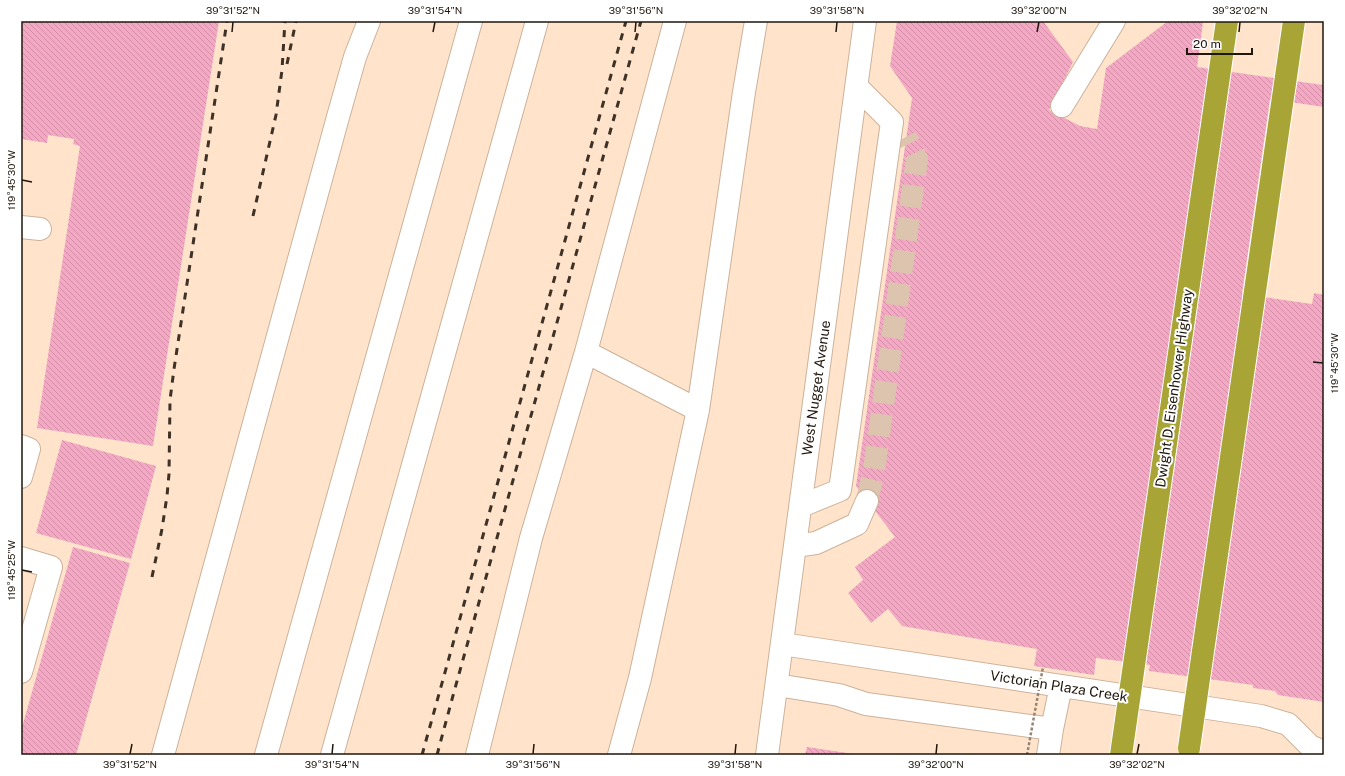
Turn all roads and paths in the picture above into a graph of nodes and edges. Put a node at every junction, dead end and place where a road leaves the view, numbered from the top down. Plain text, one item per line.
1 (369, 21) edge
2 (471, 21) edge
3 (537, 21) edge
4 (675, 21) edge
5 (756, 21) edge
6 (865, 21) edge
7 (1114, 21) edge
8 (1227, 21) edge
9 (1294, 21) edge
10 (857, 87) junction
11 (1062, 106) dead end
12 (586, 352) junction
13 (698, 410) junction
14 (21, 446) edge
15 (21, 477) edge
16 (867, 501) tunnel mouth
17 (801, 506) junction
18 (795, 546) junction
19 (21, 558) edge
20 (782, 644) junction
21 (1043, 667) dead end
22 (21, 672) edge
23 (776, 685) junction
24 (1061, 686) junction
25 (1052, 729) junction
26 (1189, 748) dead end
27 (1324, 752) edge
28 (163, 755) edge
29 (266, 755) edge
30 (332, 755) edge
31 (476, 755) edge
32 (619, 755) edge
33 (767, 755) edge
34 (1027, 755) edge
35 (1048, 755) edge
36 (1121, 755) edge

1 - 28 street
2 - 29 street
3 - 30 street
4 - 12 street
5 - 13 street
6 - 10 street, West Nugget Avenue
7 - 11 street
8 - 36 highway, Dwight D. Eisenhower Highway, bridge
9 - 26 highway, bridge
10 - 17 street, West Nugget Avenue
10 - 17 street
12 - 13 street
12 - 31 street
13 - 32 street
14 - 15 street
16 - 18 street
17 - 18 street, West Nugget Avenue
18 - 20 street, West Nugget Avenue
19 - 22 street
20 - 23 street, West Nugget Avenue
20 - 24 street, Victorian Plaza Creek
21 - 34 path, bridge
23 - 25 street
23 - 33 street, West Nugget Avenue
24 - 25 street
24 - 27 street, Victorian Plaza Creek
25 - 35 street

